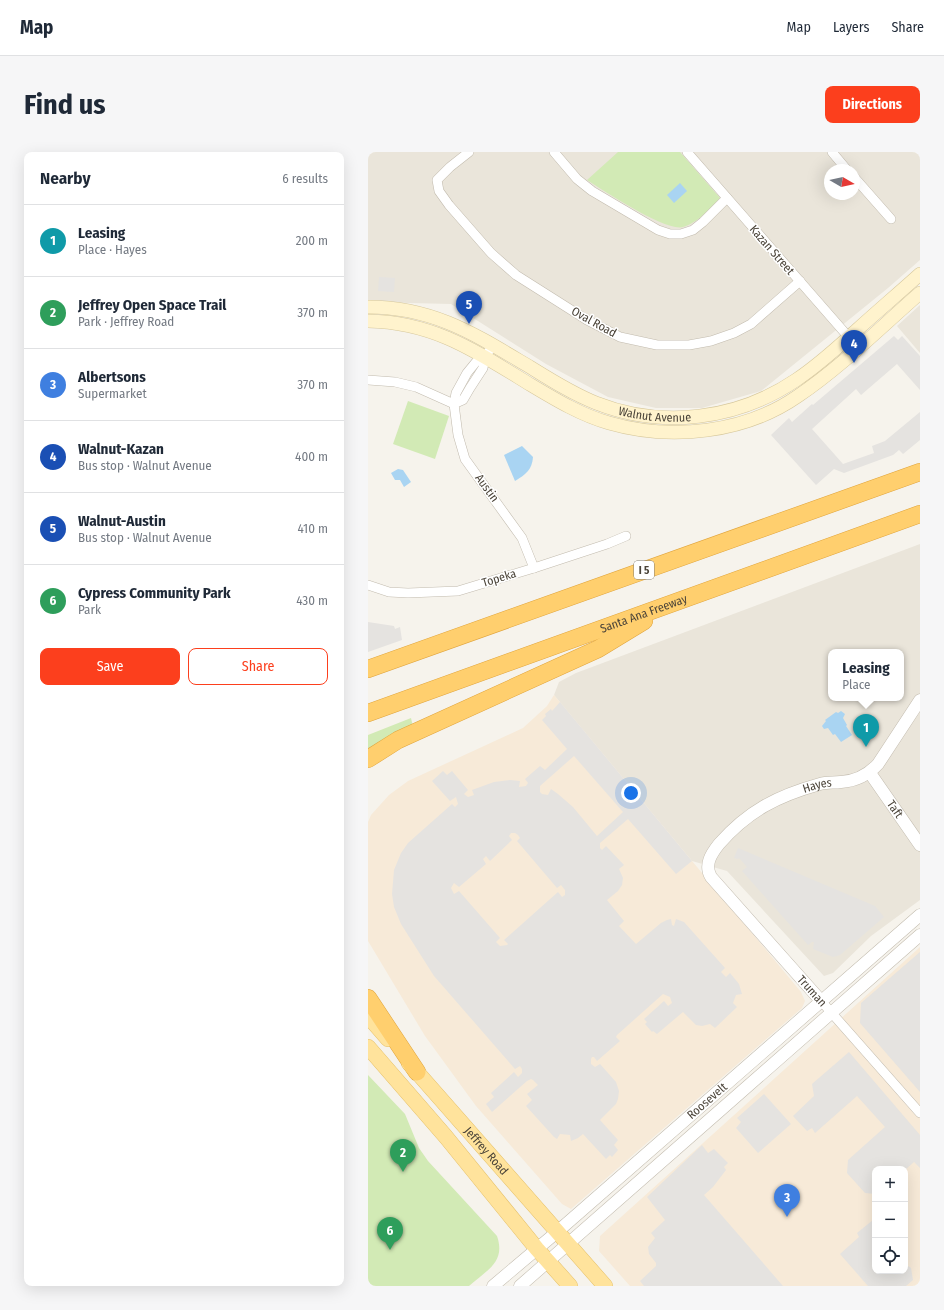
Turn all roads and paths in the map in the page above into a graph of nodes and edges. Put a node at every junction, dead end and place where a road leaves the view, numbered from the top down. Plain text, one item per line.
1 (468, 152) edge
2 (554, 152) edge
3 (687, 152) edge
4 (832, 152) edge
5 (843, 164) edge
6 (860, 184) edge
7 (727, 198) junction
8 (891, 220) dead end
9 (920, 274) edge
10 (800, 281) junction
11 (920, 293) edge
12 (368, 307) edge
13 (368, 321) edge
14 (849, 337) junction
15 (493, 345) junction
16 (858, 347) junction
17 (485, 357) junction
18 (368, 380) edge
19 (454, 404) junction
20 (614, 410) junction
21 (609, 423) junction
22 (920, 472) edge
23 (920, 514) edge
24 (626, 536) dead end
25 (534, 568) junction
26 (368, 585) edge
27 (675, 602) junction
28 (368, 669) edge
29 (920, 700) edge
30 (368, 713) edge
31 (368, 759) edge
32 (870, 772) junction
33 (920, 845) edge
34 (707, 867) joint
35 (920, 915) edge
36 (920, 935) edge
37 (368, 998) edge
38 (822, 1002) junction
39 (831, 1012) junction
40 (368, 1016) edge
41 (368, 1046) edge
42 (417, 1072) junction
43 (697, 1109) junction
44 (920, 1113) edge
45 (709, 1122) junction
46 (557, 1232) junction
47 (568, 1245) junction
48 (538, 1249) junction
49 (548, 1261) junction
50 (493, 1286) edge
51 (520, 1286) edge
52 (570, 1286) edge
53 (605, 1286) edge

1 - 10 street, Oval Road
2 - 7 street
3 - 7 street, Kazan Street
4 - 5 street
6 - 8 street
7 - 10 street, Kazan Street
9 - 14 main road, Walnut Avenue
10 - 14 street, Kazan Street
11 - 16 main road, Walnut Avenue
12 - 15 main road, Walnut Avenue
13 - 17 main road, Walnut Avenue
14 - 16 street, Kazan Street
14 - 20 main road, Walnut Avenue
15 - 17 street
15 - 20 main road, Walnut Avenue
16 - 21 main road, Walnut Avenue
17 - 19 street
17 - 21 main road, Walnut Avenue
18 - 19 street
19 - 25 street, Austin
20 - 21 main road
22 - 28 highway, I 5
23 - 27 highway, Santa Ana Freeway
24 - 25 street, Topeka
25 - 26 street, Topeka
27 - 30 highway, Santa Ana Freeway
27 - 31 highway
29 - 32 street, Hayes
32 - 33 street, Taft
32 - 34 street, Hayes
34 - 38 street, Truman
35 - 38 street, Roosevelt
36 - 39 street, Roosevelt
37 - 42 highway
38 - 39 street, Truman
38 - 43 street, Roosevelt
39 - 44 street, Truman
39 - 45 street, Roosevelt
40 - 42 main road, Jeffrey Road
41 - 48 main road, Jeffrey Road
42 - 46 main road, Jeffrey Road
43 - 45 street
43 - 46 street, Roosevelt
45 - 47 street, Roosevelt
46 - 47 main road, Jeffrey Road
46 - 48 street, Roosevelt
47 - 49 street, Roosevelt
47 - 53 main road, Jeffrey Road
48 - 49 main road, Jeffrey Road
48 - 50 street, Roosevelt
49 - 51 street, Roosevelt
49 - 52 main road, Jeffrey Road

